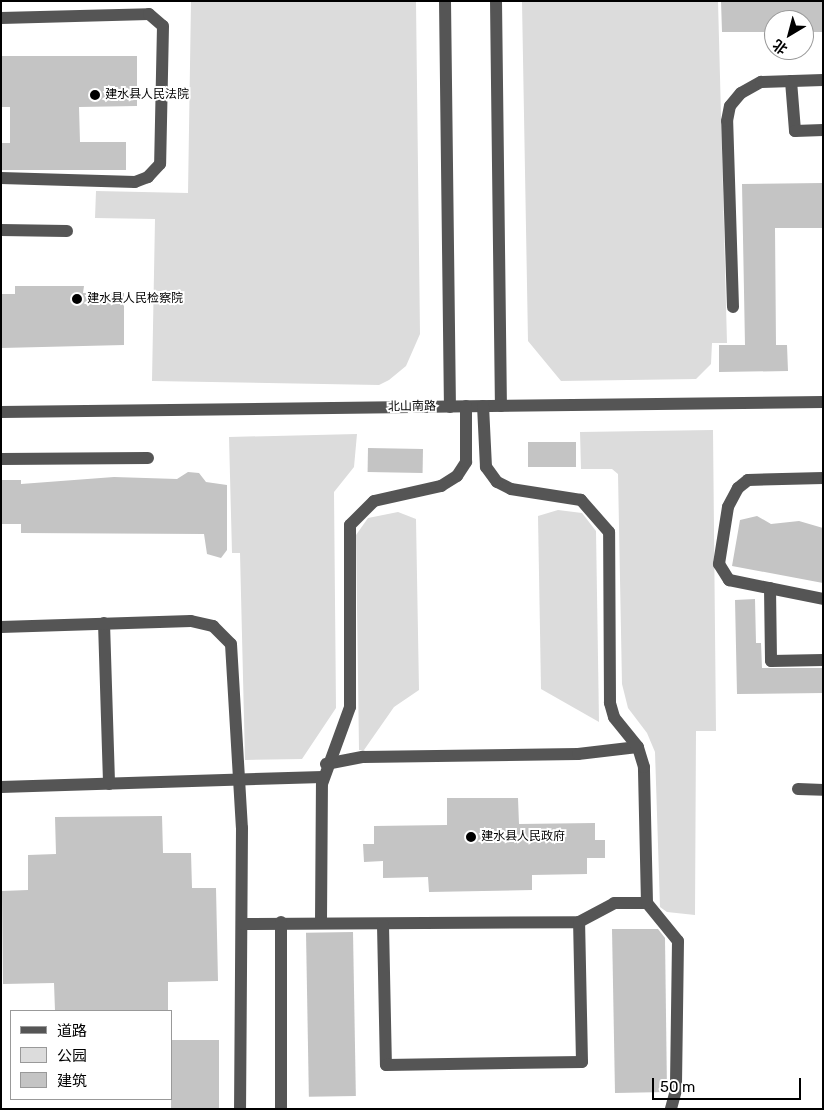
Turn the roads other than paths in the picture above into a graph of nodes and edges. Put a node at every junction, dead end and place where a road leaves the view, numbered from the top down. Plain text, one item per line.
1 (445, 1) edge
2 (496, 1) edge
3 (1, 18) edge
4 (823, 80) edge
5 (791, 81) junction
6 (823, 130) edge
7 (1, 178) edge
8 (1, 230) edge
9 (67, 231) dead end
10 (733, 307) dead end
11 (823, 402) edge
12 (466, 406) junction
13 (483, 406) junction
14 (501, 406) junction
15 (450, 407) junction
16 (1, 412) edge
17 (148, 458) dead end
18 (1, 459) edge
19 (823, 478) edge
20 (770, 588) junction
21 (823, 599) edge
22 (104, 623) junction
23 (1, 626) edge
24 (823, 660) edge
25 (638, 747) junction
26 (326, 764) junction
27 (323, 777) junction
28 (238, 780) junction
29 (109, 784) junction
30 (1, 787) edge
31 (798, 789) dead end
32 (823, 790) edge
33 (647, 903) junction
34 (321, 921) junction
35 (281, 922) junction
36 (579, 922) junction
37 (242, 924) junction
38 (383, 925) junction
39 (240, 1109) edge
40 (281, 1109) edge
41 (671, 1109) edge

1 - 15 street
2 - 14 street
3 - 7 street
4 - 5 street
5 - 6 street
5 - 10 street
8 - 9 street
11 - 14 street, 北山南路
12 - 13 street, 北山南路
12 - 15 street, 北山南路
12 - 26 street
13 - 14 street, 北山南路
13 - 25 street
15 - 16 street, 北山南路
17 - 18 street
19 - 20 street
20 - 21 street
20 - 24 street
22 - 23 street
22 - 28 street
22 - 29 street
25 - 26 street
25 - 33 street
26 - 27 street
27 - 28 street
27 - 34 street
28 - 29 street
28 - 37 street
29 - 30 street
31 - 32 street
33 - 36 street
33 - 41 street
34 - 35 street
34 - 38 street
35 - 37 street
35 - 40 street
36 - 38 street
36 - 38 street
37 - 39 street

